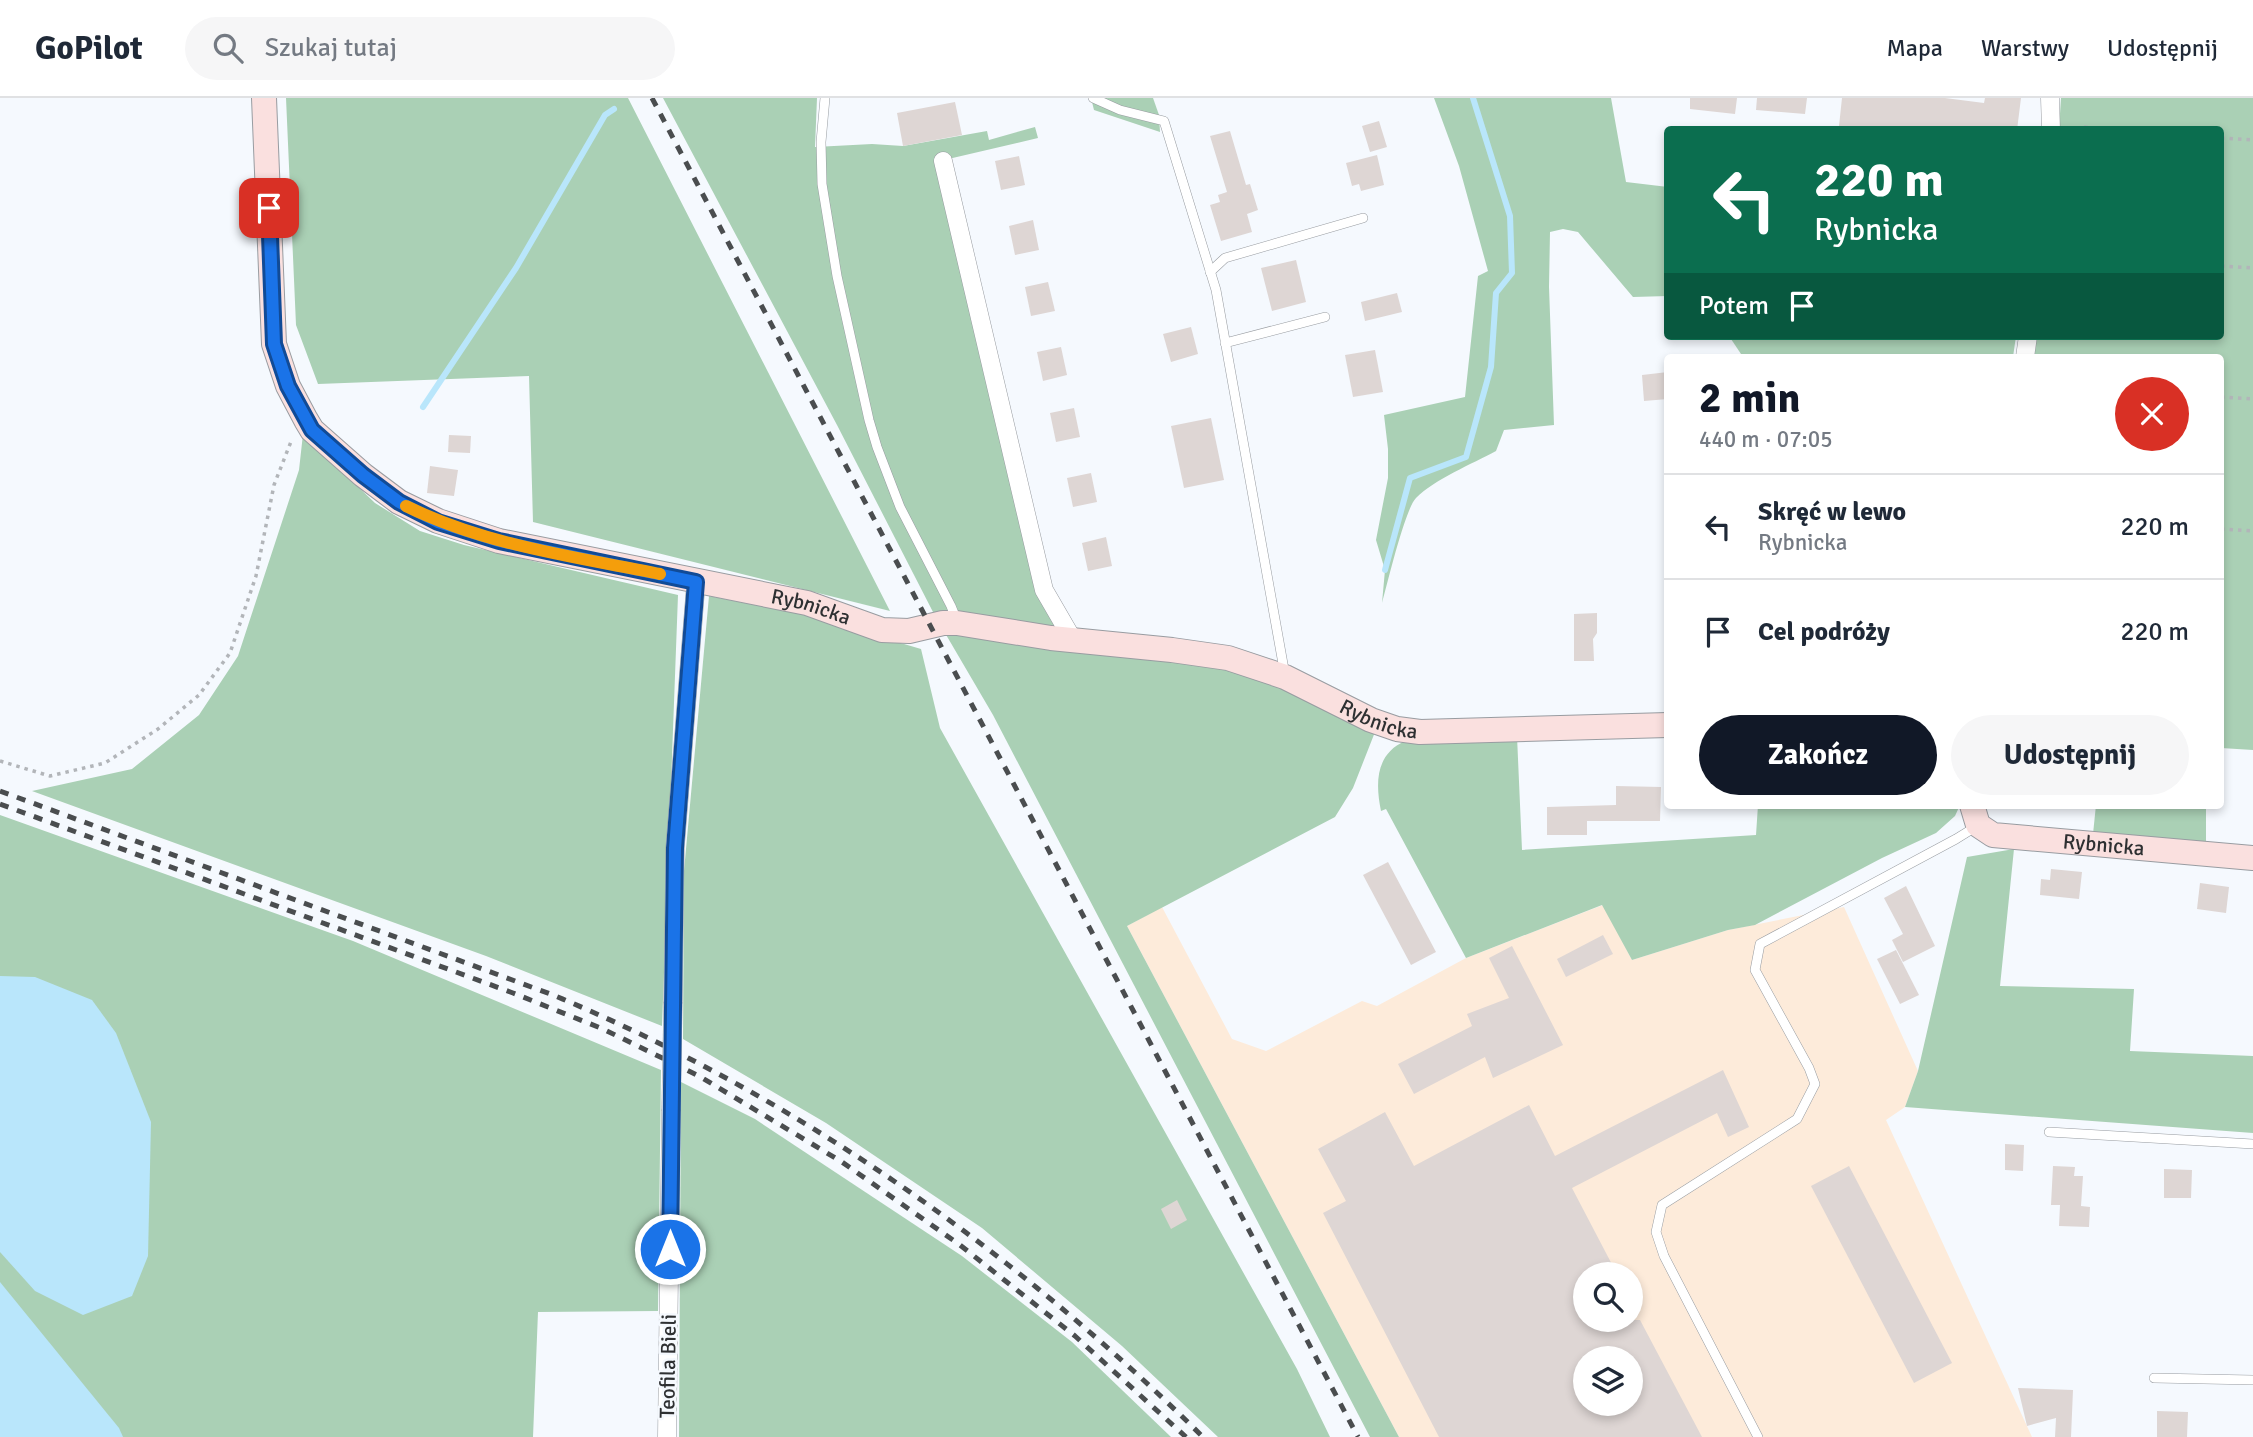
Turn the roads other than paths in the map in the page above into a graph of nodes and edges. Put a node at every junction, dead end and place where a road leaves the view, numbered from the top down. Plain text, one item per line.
1 (264, 98) edge
2 (825, 98) edge
3 (1093, 98) edge
4 (2050, 98) edge
5 (2051, 126) edge
6 (943, 161) dead end
7 (1363, 218) dead end
8 (1210, 272) junction
9 (1325, 317) dead end
10 (1225, 343) junction
11 (696, 582) junction
12 (957, 623) junction
13 (1073, 640) junction
14 (1285, 677) junction
15 (1664, 725) edge
16 (1975, 815) edge
17 (2253, 858) edge
18 (2049, 1132) dead end
19 (2253, 1144) edge
20 (2154, 1378) dead end
21 (2253, 1380) edge
22 (667, 1437) edge
23 (1758, 1437) edge

1 - 11 street, Rybnicka
2 - 12 lane
3 - 8 lane
4 - 5 street
6 - 13 street
7 - 8 lane
8 - 10 lane
9 - 10 lane
10 - 14 lane
11 - 12 street, Rybnicka
11 - 22 street, Teofila Bieli, bridge
12 - 13 street, Rybnicka
13 - 14 street, Rybnicka
14 - 15 street, Rybnicka
16 - 17 street, Rybnicka
16 - 23 lane
18 - 19 lane
20 - 21 lane

